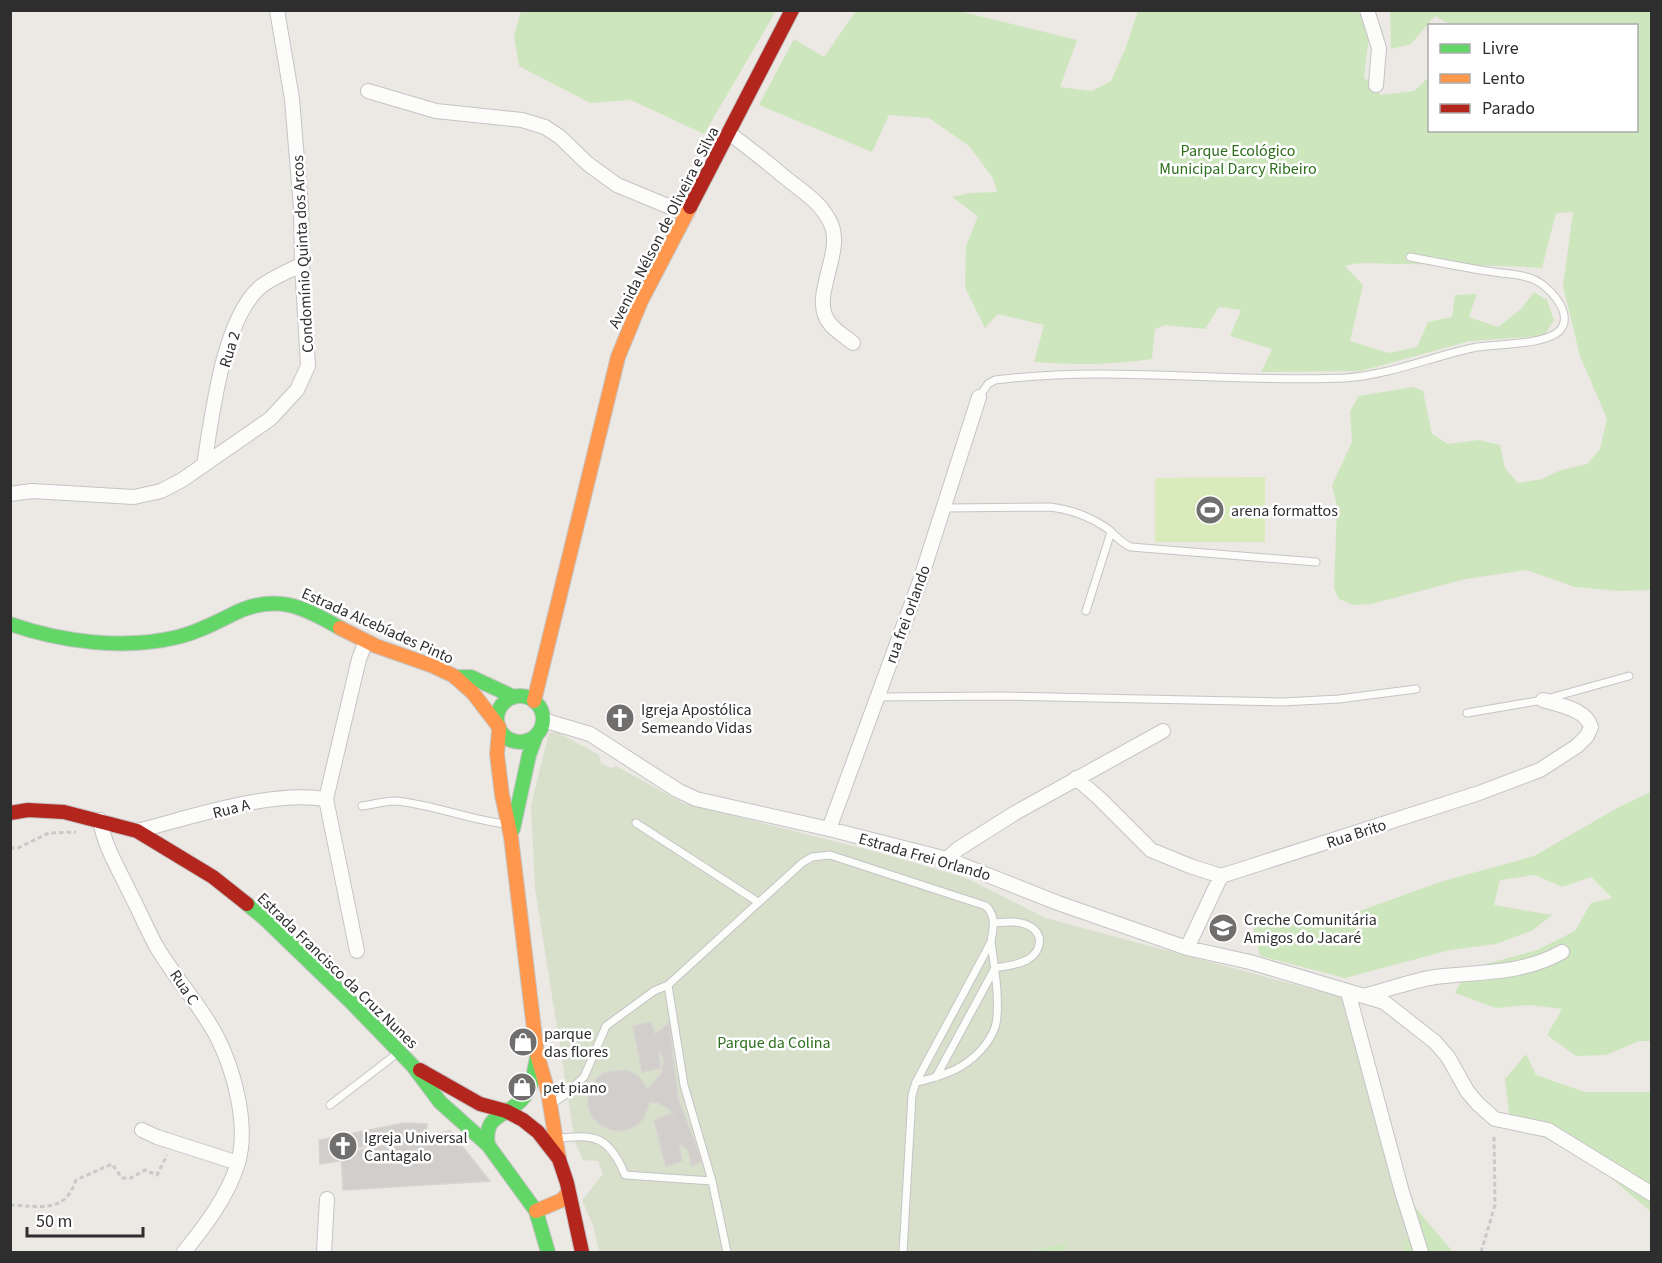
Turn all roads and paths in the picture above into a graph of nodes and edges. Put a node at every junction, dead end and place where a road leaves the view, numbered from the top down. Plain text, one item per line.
1 (277, 10) edge
2 (792, 10) edge
3 (1367, 10) edge
4 (1376, 85) dead end
5 (368, 91) dead end
6 (729, 133) junction
7 (687, 214) junction
8 (1410, 257) dead end
9 (302, 264) junction
10 (853, 343) dead end
11 (979, 397) joint
12 (204, 465) junction
13 (10, 494) edge
14 (944, 508) junction
15 (1111, 532) junction
16 (1316, 562) dead end
17 (1086, 611) dead end
18 (10, 624) edge
19 (366, 641) junction
20 (454, 676) junction
21 (1629, 676) dead end
22 (1416, 689) dead end
23 (877, 697) junction
24 (525, 698) junction
25 (1543, 700) junction
26 (1467, 712) dead end
27 (543, 720) junction
28 (499, 729) junction
29 (1163, 731) dead end
30 (536, 736) junction
31 (1076, 778) junction
32 (326, 799) junction
33 (362, 806) dead end
34 (10, 813) edge
35 (636, 823) dead end
36 (101, 826) junction
37 (829, 829) junction
38 (510, 830) junction
39 (137, 831) junction
40 (10, 848) edge
41 (947, 860) junction
42 (1221, 876) junction
43 (758, 902) junction
44 (994, 923) junction
45 (991, 942) junction
46 (1187, 948) junction
47 (357, 951) dead end
48 (1562, 952) dead end
49 (995, 968) junction
50 (668, 985) junction
51 (1348, 992) junction
52 (1363, 996) junction
53 (399, 1052) junction
54 (537, 1054) junction
55 (413, 1066) junction
56 (936, 1077) junction
57 (916, 1082) junction
58 (550, 1104) junction
59 (330, 1106) dead end
60 (506, 1111) junction
61 (1495, 1119) junction
62 (142, 1130) dead end
63 (556, 1139) junction
64 (174, 1142) junction
65 (488, 1145) junction
66 (559, 1159) junction
67 (238, 1163) junction
68 (712, 1181) junction
69 (568, 1193) junction
70 (1652, 1194) edge
71 (327, 1199) dead end
72 (10, 1205) edge
73 (536, 1211) junction
74 (184, 1252) edge
75 (324, 1252) edge
76 (548, 1252) edge
77 (582, 1252) edge
78 (727, 1252) edge
79 (903, 1252) edge
80 (1420, 1252) edge
81 (1480, 1252) edge

1 - 9 street, Condomínio Quinta dos Arcos
2 - 6 street, Avenida Nélson de Oliveira e Silva
3 - 4 street
5 - 7 street
6 - 7 street, Avenida Nélson de Oliveira e Silva
6 - 10 street
7 - 24 street, Avenida Nélson de Oliveira e Silva
8 - 11 lane
9 - 12 street, Rua 2
9 - 12 street, Condomínio Quinta dos Arcos
11 - 14 street, rua frei orlando
12 - 13 street, Condomínio Quinta dos Arcos
14 - 15 lane
14 - 23 street, rua frei orlando
15 - 16 lane
15 - 17 lane
18 - 19 street, Estrada Alcebíades Pinto
19 - 20 street, Estrada Alcebíades Pinto
19 - 32 street
20 - 24 street, Estrada Alcebíades Pinto
20 - 28 street, Estrada Alcebíades Pinto
21 - 25 lane
22 - 23 lane
23 - 37 street, rua frei orlando
24 - 27 street
24 - 28 street
25 - 26 lane
25 - 42 street, Rua Brito
27 - 30 street
27 - 37 street, Estrada Frei Orlando
28 - 30 street
28 - 38 street
29 - 31 street
30 - 38 street
31 - 41 street
31 - 42 street
32 - 39 street, Rua A
32 - 47 street
33 - 38 lane
34 - 36 street, Estrada Francisco da Cruz Nunes
35 - 43 lane
36 - 39 street, Estrada Francisco da Cruz Nunes
36 - 40 path
36 - 67 street, Rua C
37 - 41 street, Estrada Frei Orlando
38 - 54 street
39 - 53 street, Estrada Francisco da Cruz Nunes
41 - 46 street, Estrada Frei Orlando
42 - 46 street
43 - 44 lane
43 - 50 lane
44 - 45 lane
44 - 49 lane
45 - 49 lane
45 - 57 lane
46 - 51 street, Estrada Frei Orlando
48 - 52 street
49 - 56 lane
49 - 56 lane
50 - 58 lane
50 - 68 lane
51 - 52 street, Estrada Frei Orlando
51 - 80 street
52 - 61 street, Estrada Frei Orlando
53 - 55 street, Estrada Francisco da Cruz Nunes
53 - 59 lane
54 - 58 street
54 - 60 street
55 - 60 street, Estrada Francisco da Cruz Nunes
55 - 65 street, Estrada Francisco da Cruz Nunes
56 - 57 lane
57 - 79 lane
58 - 63 street
60 - 65 street
60 - 66 street, Estrada Francisco da Cruz Nunes
61 - 70 street
61 - 81 path
62 - 64 street
63 - 66 street
63 - 68 lane
64 - 67 street
64 - 72 path
65 - 73 street, Estrada Francisco da Cruz Nunes
66 - 69 street, Estrada Francisco da Cruz Nunes
67 - 74 street, Rua C
68 - 78 lane
69 - 73 street
69 - 77 street, Estrada Francisco da Cruz Nunes
71 - 75 street
73 - 76 street, Estrada Francisco da Cruz Nunes

